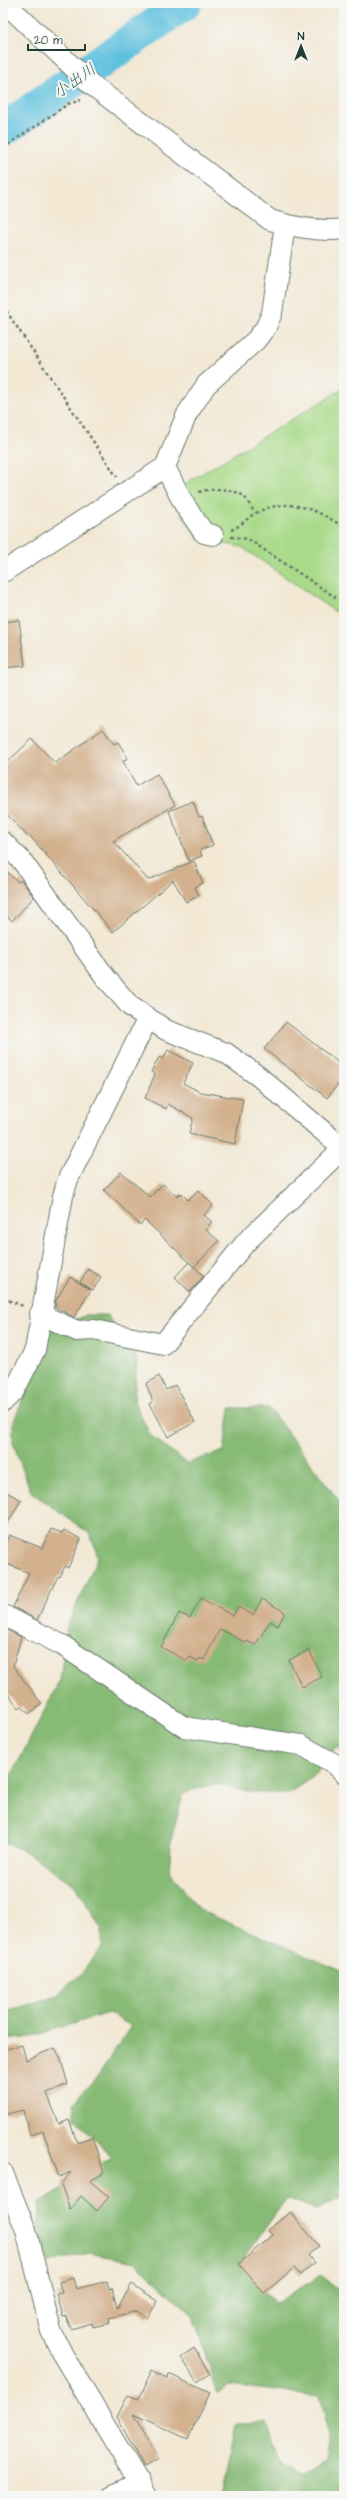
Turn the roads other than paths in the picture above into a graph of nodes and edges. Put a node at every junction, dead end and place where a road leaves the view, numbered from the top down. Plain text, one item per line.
1 (5, 3) edge
2 (286, 225) junction
3 (344, 229) edge
4 (165, 467) junction
5 (213, 535) road end
6 (3, 572) edge
7 (3, 842) edge
8 (148, 1018) junction
9 (344, 1148) edge
10 (40, 1314) junction
11 (3, 1402) edge
12 (3, 1615) edge
13 (344, 1773) edge
14 (3, 2173) edge
15 (144, 2489) edge
16 (111, 2496) edge

1 - 2 street
2 - 3 street
2 - 4 street
4 - 5 street
4 - 6 street
7 - 8 street
8 - 9 street
8 - 10 street
9 - 10 street
10 - 11 street
12 - 13 street
14 - 15 street
15 - 16 street

